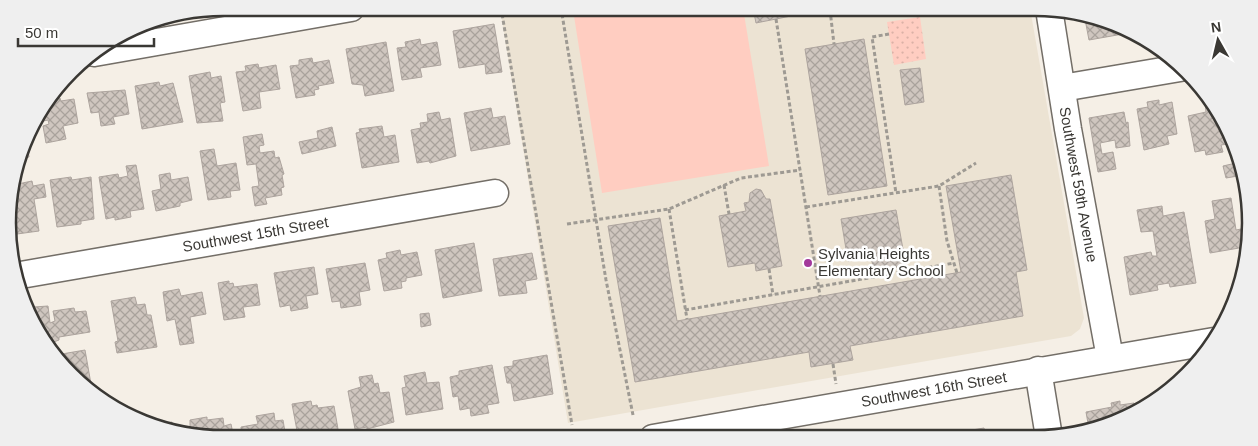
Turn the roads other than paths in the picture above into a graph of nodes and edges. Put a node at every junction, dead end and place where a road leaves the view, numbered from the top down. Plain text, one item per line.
1 (305, 16) edge
2 (1050, 17) edge
3 (109, 50) edge
4 (1172, 69) edge
5 (1062, 88) junction
6 (495, 194) dead end
7 (23, 275) edge
8 (1204, 343) edge
9 (1110, 358) junction
10 (1038, 370) junction
11 (1048, 429) edge
12 (698, 430) edge

1 - 3 street
2 - 5 street, Southwest 59th Avenue
4 - 5 street
5 - 9 street, Southwest 59th Avenue
6 - 7 street, Southwest 15th Street
8 - 9 street, Southwest 16th Street
9 - 10 street, Southwest 16th Street
10 - 11 street
10 - 12 street, Southwest 16th Street

